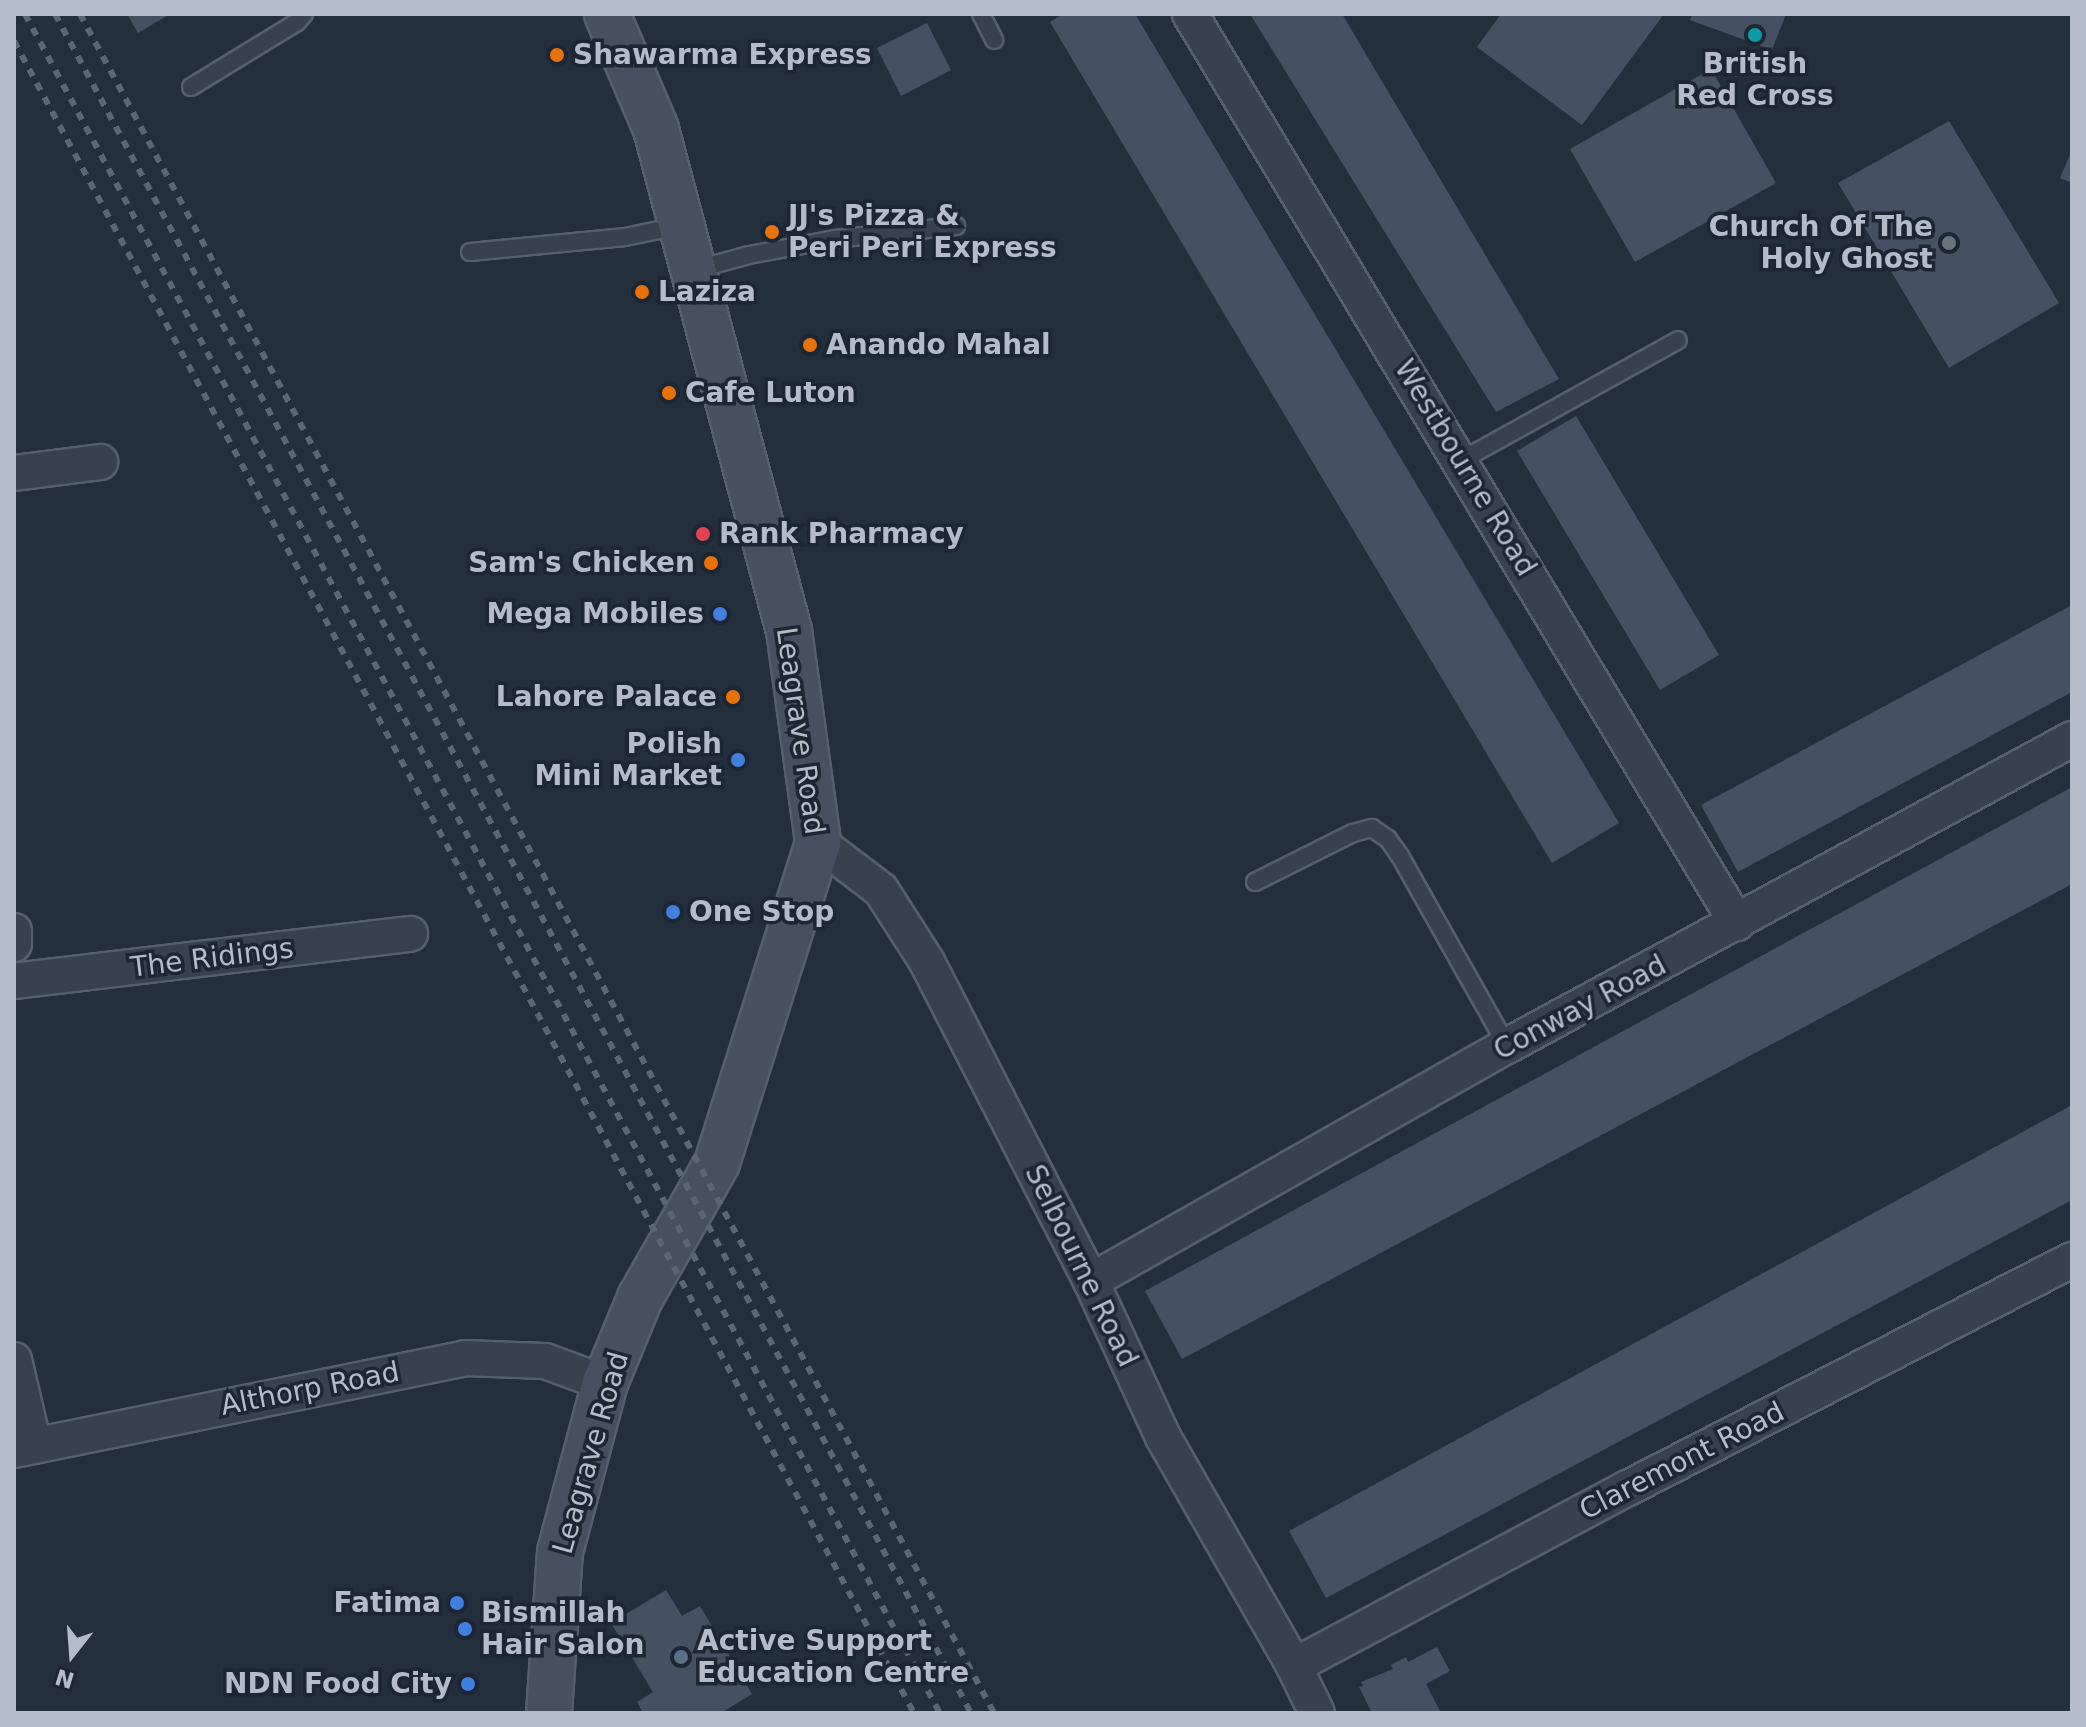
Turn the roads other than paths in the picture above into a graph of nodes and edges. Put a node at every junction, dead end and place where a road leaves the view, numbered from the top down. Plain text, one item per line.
1 (304, 14) edge
2 (607, 14) edge
3 (981, 14) edge
4 (1190, 14) edge
5 (994, 40) dead end
6 (191, 87) dead end
7 (681, 225) junction
8 (956, 226) dead end
9 (470, 252) dead end
10 (694, 270) junction
11 (1678, 340) dead end
12 (1460, 461) junction
13 (100, 462) dead end
14 (14, 473) edge
15 (2072, 739) edge
16 (818, 842) junction
17 (1255, 882) dead end
18 (1737, 923) junction
19 (14, 931) edge
20 (410, 934) dead end
21 (14, 944) edge
22 (14, 981) edge
23 (1507, 1046) junction
24 (2072, 1260) edge
25 (1091, 1281) junction
26 (14, 1360) edge
27 (605, 1383) junction
28 (24, 1448) edge
29 (1294, 1666) junction
30 (549, 1713) edge
31 (1317, 1713) edge

1 - 6 lane
2 - 7 main road, Leagrave Road
3 - 5 lane
4 - 12 street, Westbourne Road
7 - 9 lane
7 - 10 main road, Leagrave Road
8 - 10 lane
10 - 16 main road, Leagrave Road
11 - 12 lane
12 - 18 street, Westbourne Road
13 - 14 street
15 - 18 street, Conway Road
16 - 25 street, Selbourne Road
16 - 27 main road, Leagrave Road
17 - 23 lane
18 - 23 street, Conway Road
19 - 21 street
20 - 22 street, The Ridings
23 - 25 street, Conway Road
24 - 29 street, Claremont Road
25 - 29 street, Selbourne Road
26 - 28 street
27 - 28 street, Althorp Road
27 - 30 main road, Leagrave Road
29 - 31 street, Selbourne Road

